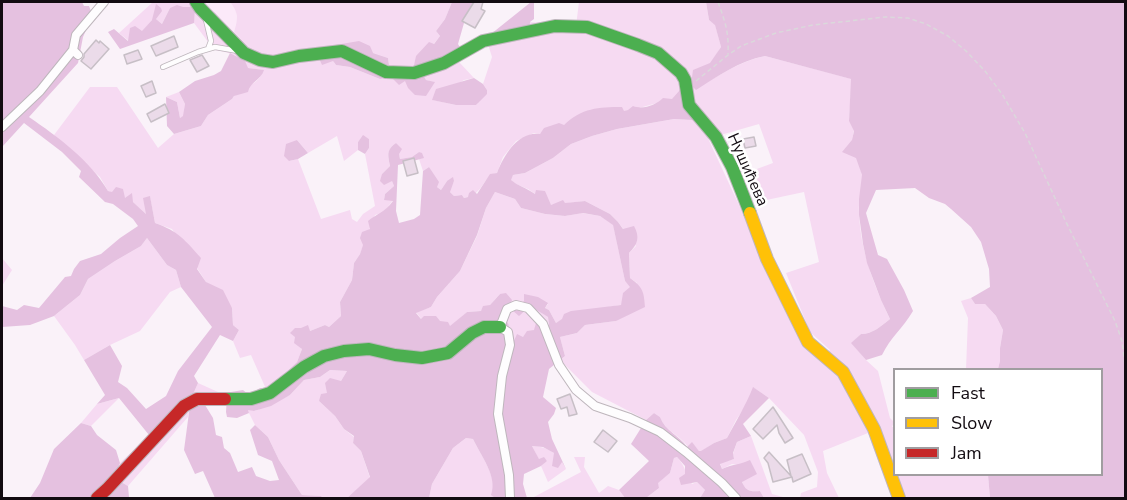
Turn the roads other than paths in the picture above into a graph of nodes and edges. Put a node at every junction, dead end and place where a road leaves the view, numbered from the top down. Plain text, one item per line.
1 (104, 2) edge
2 (196, 2) edge
3 (204, 12) junction
4 (208, 49) junction
5 (244, 52) junction
6 (163, 67) dead end
7 (2, 127) edge
8 (500, 327) junction
9 (96, 498) edge
10 (510, 498) edge
11 (736, 498) edge
12 (899, 498) edge

1 - 7 street
2 - 3 street, Нушићева
3 - 4 lane, Нушићева
3 - 5 street, Нушићева
4 - 5 lane, Нушићева
4 - 6 lane, Нушићева
5 - 12 street, Нушићева
8 - 9 street
8 - 10 street
8 - 11 street

